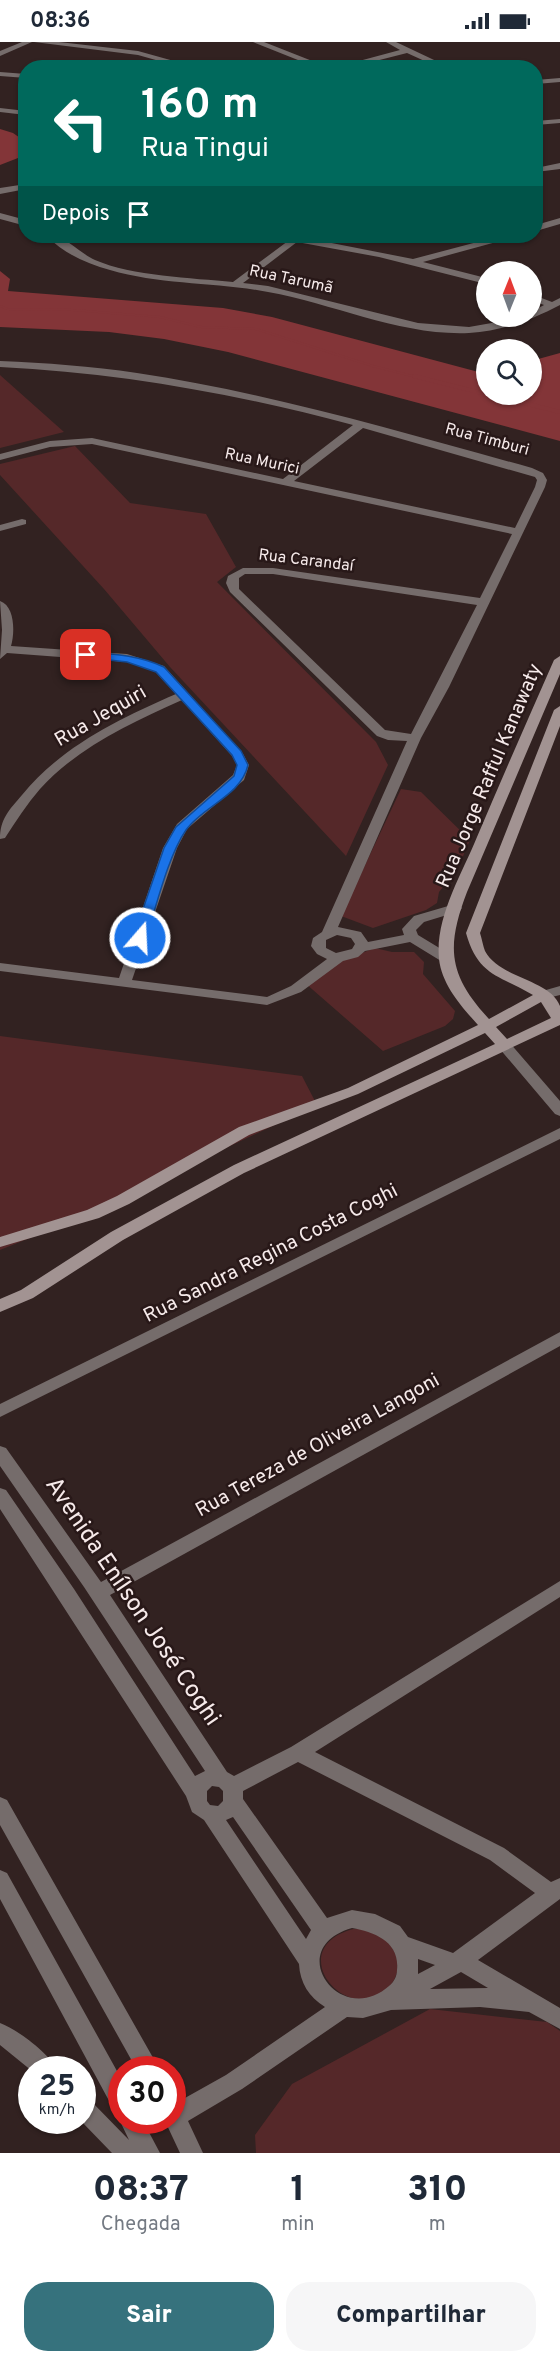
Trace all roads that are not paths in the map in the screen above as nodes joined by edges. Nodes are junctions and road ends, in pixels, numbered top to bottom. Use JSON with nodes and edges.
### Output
{"nodes":[{"id":1,"x":28,"y":42,"type":"edge"},
{"id":2,"x":38,"y":42,"type":"edge"},
{"id":3,"x":257,"y":42,"type":"edge"},
{"id":4,"x":390,"y":42,"type":"edge"},
{"id":5,"x":408,"y":50,"type":"junction"},
{"id":6,"x":0,"y":54,"type":"edge"},
{"id":7,"x":165,"y":60,"type":"edge"},
{"id":8,"x":305,"y":60,"type":"edge"},
{"id":9,"x":369,"y":60,"type":"edge"},
{"id":10,"x":430,"y":60,"type":"edge"},
{"id":11,"x":0,"y":74,"type":"edge"},
{"id":12,"x":18,"y":75,"type":"edge"},
{"id":13,"x":560,"y":80,"type":"edge"},
{"id":14,"x":543,"y":81,"type":"edge"},
{"id":15,"x":0,"y":110,"type":"edge"},
{"id":16,"x":18,"y":112,"type":"edge"},
{"id":17,"x":560,"y":121,"type":"edge"},
{"id":18,"x":543,"y":122,"type":"edge"},
{"id":19,"x":560,"y":166,"type":"edge"},
{"id":20,"x":543,"y":169,"type":"edge"},
{"id":21,"x":18,"y":188,"type":"edge"},
{"id":22,"x":0,"y":191,"type":"edge"},
{"id":23,"x":0,"y":216,"type":"edge"},
{"id":24,"x":18,"y":220,"type":"edge"},
{"id":25,"x":560,"y":221,"type":"edge"},
{"id":26,"x":543,"y":224,"type":"edge"},
{"id":27,"x":64,"y":243,"type":"edge"},
{"id":28,"x":291,"y":243,"type":"edge"},
{"id":29,"x":318,"y":243,"type":"edge"},
{"id":30,"x":482,"y":243,"type":"edge"},
{"id":31,"x":416,"y":261,"type":"junction"},
{"id":32,"x":476,"y":278,"type":"edge"},
{"id":33,"x":236,"y":284,"type":"junction"},
{"id":34,"x":556,"y":303,"type":"edge"},
{"id":35,"x":542,"y":310,"type":"edge"},
{"id":36,"x":498,"y":327,"type":"edge"},
{"id":37,"x":0,"y":364,"type":"edge"},
{"id":38,"x":360,"y":425,"type":"junction"},
{"id":39,"x":0,"y":457,"type":"edge"},
{"id":40,"x":286,"y":482,"type":"junction"},
{"id":41,"x":22,"y":522,"type":"dead end"},
{"id":42,"x":0,"y":528,"type":"edge"},
{"id":43,"x":517,"y":532,"type":"junction"},
{"id":44,"x":483,"y":602,"type":"junction"},
{"id":45,"x":0,"y":604,"type":"edge"},
{"id":46,"x":2,"y":652,"type":"edge"},
{"id":47,"x":560,"y":660,"type":"edge"},
{"id":48,"x":183,"y":695,"type":"junction"},
{"id":49,"x":560,"y":710,"type":"edge"},
{"id":50,"x":415,"y":738,"type":"junction"},
{"id":51,"x":0,"y":835,"type":"edge"},
{"id":52,"x":471,"y":870,"type":"junction"},
{"id":53,"x":495,"y":874,"type":"junction"},
{"id":54,"x":455,"y":908,"type":"junction"},
{"id":55,"x":329,"y":932,"type":"junction"},
{"id":56,"x":411,"y":933,"type":"junction"},
{"id":57,"x":361,"y":944,"type":"junction"},
{"id":58,"x":318,"y":946,"type":"junction"},
{"id":59,"x":339,"y":957,"type":"junction"},
{"id":60,"x":446,"y":958,"type":"junction"},
{"id":61,"x":0,"y":967,"type":"edge"},
{"id":62,"x":124,"y":983,"type":"junction"},
{"id":63,"x":305,"y":983,"type":"junction"},
{"id":64,"x":560,"y":990,"type":"edge"},
{"id":65,"x":544,"y":995,"type":"junction"},
{"id":66,"x":559,"y":1019,"type":"edge"},
{"id":67,"x":487,"y":1026,"type":"junction"},
{"id":68,"x":504,"y":1045,"type":"junction"},
{"id":69,"x":560,"y":1111,"type":"edge"},
{"id":70,"x":560,"y":1133,"type":"edge"},
{"id":71,"x":0,"y":1242,"type":"edge"},
{"id":72,"x":0,"y":1305,"type":"edge"},
{"id":73,"x":560,"y":1338,"type":"edge"},
{"id":74,"x":0,"y":1411,"type":"edge"},
{"id":75,"x":0,"y":1453,"type":"edge"},
{"id":76,"x":0,"y":1496,"type":"edge"},
{"id":77,"x":560,"y":1588,"type":"edge"},
{"id":78,"x":98,"y":1593,"type":"junction"},
{"id":79,"x":67,"y":1594,"type":"junction"},
{"id":80,"x":79,"y":1613,"type":"junction"},
{"id":81,"x":294,"y":1755,"type":"junction"},
{"id":82,"x":231,"y":1792,"type":"junction"},
{"id":83,"x":195,"y":1793,"type":"junction"},
{"id":84,"x":0,"y":1806,"type":"edge"},
{"id":85,"x":210,"y":1813,"type":"junction"},
{"id":86,"x":0,"y":1879,"type":"edge"},
{"id":87,"x":556,"y":1890,"type":"edge"},
{"id":88,"x":324,"y":1931,"type":"junction"},
{"id":89,"x":404,"y":1944,"type":"junction"},
{"id":90,"x":309,"y":1962,"type":"junction"},
{"id":91,"x":457,"y":1962,"type":"junction"},
{"id":92,"x":396,"y":1995,"type":"junction"},
{"id":93,"x":534,"y":2002,"type":"junction"},
{"id":94,"x":343,"y":2007,"type":"junction"},
{"id":95,"x":560,"y":2019,"type":"edge"},
{"id":96,"x":0,"y":2033,"type":"edge"},
{"id":97,"x":30,"y":2056,"type":"edge"},
{"id":98,"x":141,"y":2056,"type":"edge"},
{"id":99,"x":108,"y":2077,"type":"edge"},
{"id":100,"x":186,"y":2108,"type":"edge"},
{"id":101,"x":96,"y":2121,"type":"edge"},
{"id":102,"x":139,"y":2134,"type":"edge"},
{"id":103,"x":183,"y":2134,"type":"edge"},
{"id":104,"x":127,"y":2153,"type":"edge"},
{"id":105,"x":149,"y":2153,"type":"edge"},
{"id":106,"x":192,"y":2153,"type":"edge"}],
"edges":[{"from":1,"to":6,"type":"street"},
{"from":2,"to":7,"type":"street"},
{"from":3,"to":8,"type":"street"},
{"from":4,"to":5,"type":"street"},
{"from":5,"to":9,"type":"street"},
{"from":5,"to":10,"type":"street"},
{"from":11,"to":12,"type":"street"},
{"from":13,"to":14,"type":"street"},
{"from":15,"to":16,"type":"street"},
{"from":17,"to":18,"type":"street"},
{"from":19,"to":20,"type":"street"},
{"from":21,"to":22,"type":"street"},
{"from":23,"to":24,"type":"street"},
{"from":25,"to":26,"type":"street"},
{"from":27,"to":33,"type":"street","name":"Rua Tarumã"},
{"from":28,"to":33,"type":"street"},
{"from":29,"to":31,"type":"street"},
{"from":30,"to":31,"type":"street"},
{"from":31,"to":32,"type":"street"},
{"from":33,"to":36,"type":"street","name":"Rua Tarumã"},
{"from":34,"to":35,"type":"street","name":"Rua Tarumã"},
{"from":37,"to":38,"type":"street","name":"Rua Timburi"},
{"from":38,"to":40,"type":"street"},
{"from":38,"to":43,"type":"street","name":"Rua Timburi"},
{"from":39,"to":40,"type":"street","name":"Rua Murici"},
{"from":40,"to":43,"type":"street","name":"Rua Murici"},
{"from":41,"to":42,"type":"street"},
{"from":43,"to":44,"type":"street","name":"Rua Timburi"},
{"from":44,"to":50,"type":"street","name":"Rua Timburi"},
{"from":44,"to":50,"type":"street","name":"Rua Carandaí"},
{"from":45,"to":46,"type":"street"},
{"from":46,"to":48,"type":"street"},
{"from":47,"to":52,"type":"main road","name":"Rua Jorge Rafful Kanawaty"},
{"from":48,"to":51,"type":"street","name":"Rua Jequiri"},
{"from":48,"to":62,"type":"street"},
{"from":49,"to":53,"type":"main road","name":"Rua Jorge Rafful Kanawaty"},
{"from":50,"to":55,"type":"street","name":"Rua Timburi"},
{"from":52,"to":53,"type":"main road"},
{"from":52,"to":54,"type":"main road","name":"Rua Jorge Rafful Kanawaty"},
{"from":53,"to":65,"type":"main road","name":"Rua Jorge Rafful Kanawaty"},
{"from":54,"to":56,"type":"street","name":"Rua Jorge Rafful Kanawaty"},
{"from":54,"to":60,"type":"main road","name":"Rua Jorge Rafful Kanawaty"},
{"from":55,"to":57,"type":"street"},
{"from":55,"to":58,"type":"street"},
{"from":56,"to":57,"type":"street","name":"Rua Jorge Rafful Kanawaty"},
{"from":56,"to":60,"type":"street"},
{"from":57,"to":59,"type":"street"},
{"from":58,"to":59,"type":"street"},
{"from":58,"to":63,"type":"street"},
{"from":59,"to":63,"type":"street"},
{"from":60,"to":67,"type":"main road","name":"Rua Jorge Rafful Kanawaty"},
{"from":61,"to":62,"type":"street"},
{"from":62,"to":63,"type":"street"},
{"from":64,"to":65,"type":"street"},
{"from":65,"to":66,"type":"main road"},
{"from":65,"to":67,"type":"main road"},
{"from":66,"to":68,"type":"main road"},
{"from":67,"to":68,"type":"main road","name":"Rua Jorge Rafful Kanawaty"},
{"from":67,"to":71,"type":"main road"},
{"from":68,"to":69,"type":"street"},
{"from":68,"to":72,"type":"main road"},
{"from":70,"to":74,"type":"street","name":"Rua Sandra Regina Costa Coghi"},
{"from":73,"to":78,"type":"street","name":"Rua Tereza de Oliveira Langoni"},
{"from":75,"to":78,"type":"street","name":"Avenida Enílson José Coghi"},
{"from":76,"to":79,"type":"street"},
{"from":77,"to":81,"type":"street"},
{"from":78,"to":79,"type":"street","name":"Rua Tereza de Oliveira Langoni"},
{"from":78,"to":80,"type":"street","name":"Rua Tereza de Oliveira Langoni"},
{"from":78,"to":82,"type":"street","name":"Avenida Enílson José Coghi"},
{"from":79,"to":80,"type":"street"},
{"from":80,"to":83,"type":"street"},
{"from":81,"to":82,"type":"street"},
{"from":81,"to":87,"type":"street"},
{"from":82,"to":83,"type":"street"},
{"from":82,"to":85,"type":"street"},
{"from":82,"to":88,"type":"street","name":"Avenida Enílson José Coghi"},
{"from":83,"to":85,"type":"street"},
{"from":84,"to":98,"type":"street"},
{"from":85,"to":90,"type":"street"},
{"from":86,"to":99,"type":"street"},
{"from":87,"to":91,"type":"street"},
{"from":88,"to":89,"type":"street"},
{"from":88,"to":90,"type":"street"},
{"from":89,"to":91,"type":"street"},
{"from":89,"to":92,"type":"street"},
{"from":90,"to":94,"type":"street"},
{"from":91,"to":92,"type":"street"},
{"from":91,"to":93,"type":"street"},
{"from":92,"to":93,"type":"street"},
{"from":92,"to":94,"type":"street"},
{"from":93,"to":95,"type":"street"},
{"from":94,"to":100,"type":"street"},
{"from":96,"to":97,"type":"street"},
{"from":101,"to":104,"type":"street"},
{"from":102,"to":105,"type":"street"},
{"from":103,"to":106,"type":"street"}]}
